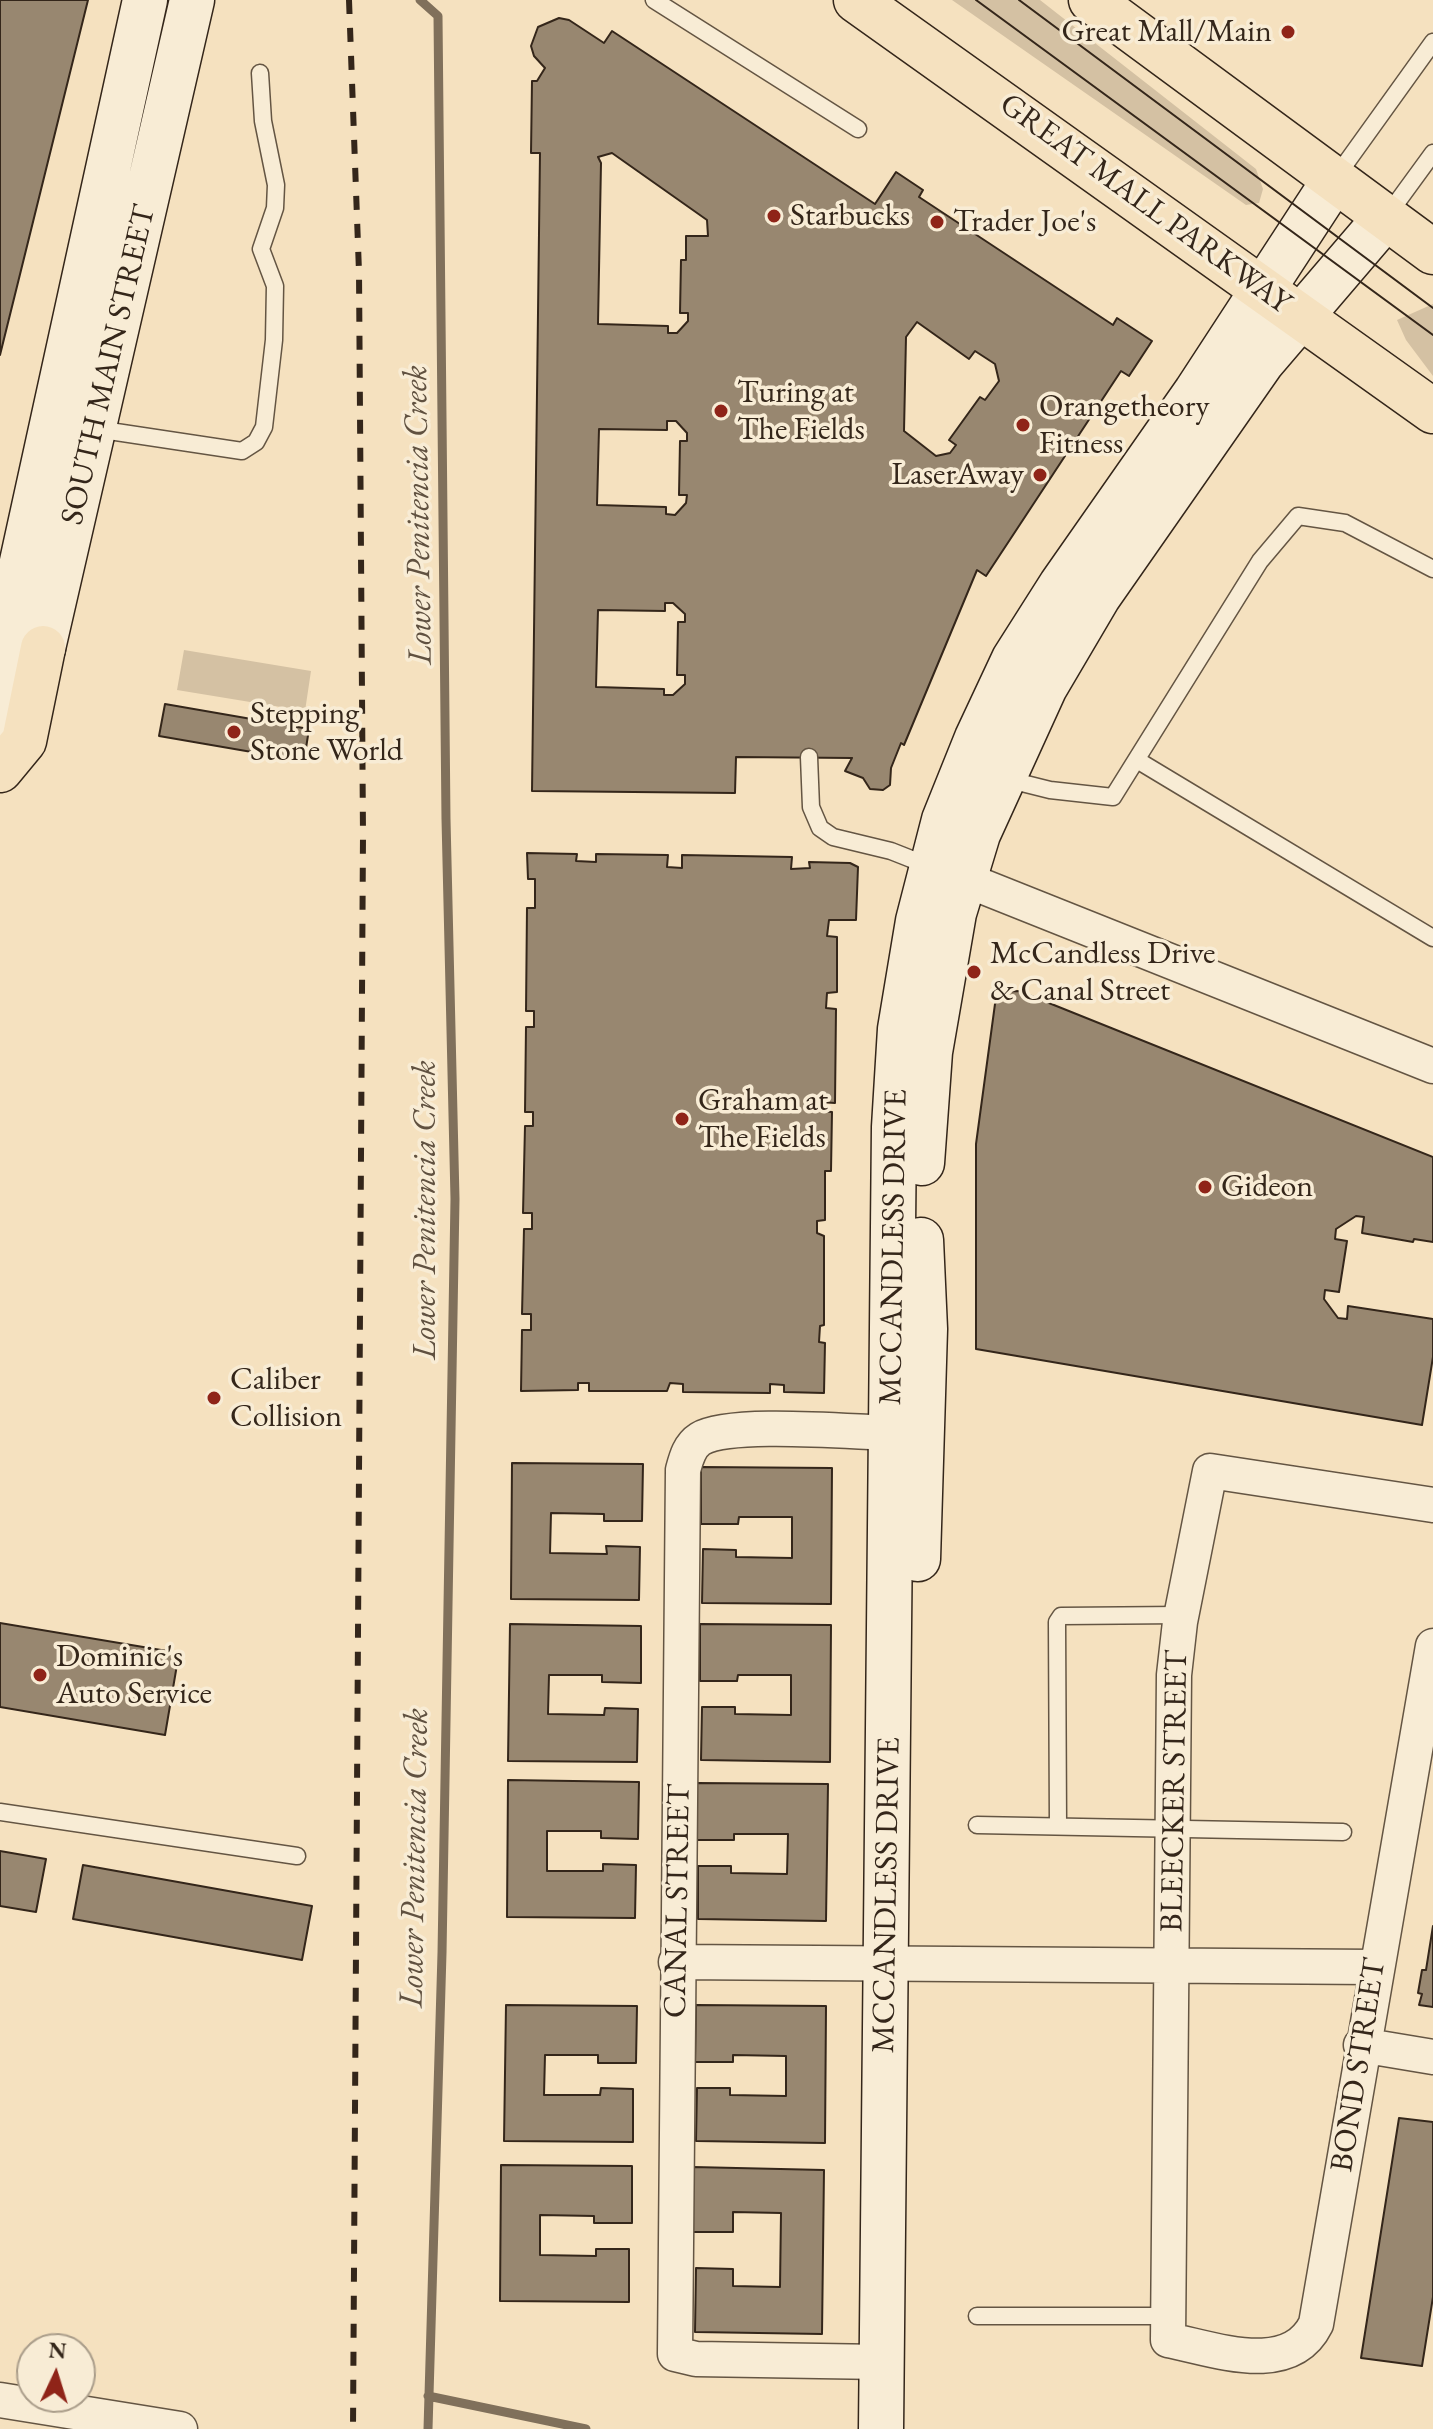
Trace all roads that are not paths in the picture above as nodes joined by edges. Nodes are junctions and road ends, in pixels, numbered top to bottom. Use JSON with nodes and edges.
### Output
{"nodes":[{"id":1,"x":145,"y":0,"type":"edge"},
{"id":2,"x":192,"y":0,"type":"edge"},
{"id":3,"x":654,"y":0,"type":"edge"},
{"id":4,"x":856,"y":0,"type":"edge"},
{"id":5,"x":1091,"y":0,"type":"edge"},
{"id":6,"x":1127,"y":15,"type":"edge"},
{"id":7,"x":1433,"y":42,"type":"edge"},
{"id":8,"x":260,"y":73,"type":"dead end"},
{"id":9,"x":858,"y":129,"type":"dead end"},
{"id":10,"x":1433,"y":153,"type":"edge"},
{"id":11,"x":1333,"y":182,"type":"junction"},
{"id":12,"x":102,"y":199,"type":"junction"},
{"id":13,"x":146,"y":208,"type":"junction"},
{"id":14,"x":1386,"y":217,"type":"junction"},
{"id":15,"x":1433,"y":252,"type":"edge"},
{"id":16,"x":1263,"y":288,"type":"junction"},
{"id":17,"x":1302,"y":317,"type":"junction"},
{"id":18,"x":1433,"y":411,"type":"edge"},
{"id":19,"x":94,"y":429,"type":"junction"},
{"id":20,"x":1433,"y":569,"type":"edge"},
{"id":21,"x":43,"y":648,"type":"junction"},
{"id":22,"x":0,"y":662,"type":"edge"},
{"id":23,"x":0,"y":720,"type":"edge"},
{"id":24,"x":809,"y":757,"type":"dead end"},
{"id":25,"x":1137,"y":760,"type":"junction"},
{"id":26,"x":0,"y":770,"type":"edge"},
{"id":27,"x":1001,"y":777,"type":"junction"},
{"id":28,"x":948,"y":873,"type":"junction"},
{"id":29,"x":1433,"y":938,"type":"edge"},
{"id":30,"x":1433,"y":1066,"type":"edge"},
{"id":31,"x":891,"y":1433,"type":"junction"},
{"id":32,"x":1433,"y":1505,"type":"edge"},
{"id":33,"x":1182,"y":1615,"type":"junction"},
{"id":34,"x":1433,"y":1646,"type":"edge"},
{"id":35,"x":0,"y":1812,"type":"edge"},
{"id":36,"x":977,"y":1825,"type":"dead end"},
{"id":37,"x":1058,"y":1825,"type":"junction"},
{"id":38,"x":1172,"y":1827,"type":"junction"},
{"id":39,"x":1343,"y":1832,"type":"dead end"},
{"id":40,"x":297,"y":1856,"type":"dead end"},
{"id":41,"x":676,"y":1962,"type":"junction"},
{"id":42,"x":900,"y":1964,"type":"junction"},
{"id":43,"x":1171,"y":1967,"type":"junction"},
{"id":44,"x":1375,"y":1967,"type":"junction"},
{"id":45,"x":1361,"y":2045,"type":"junction"},
{"id":46,"x":1433,"y":2057,"type":"edge"},
{"id":47,"x":977,"y":2316,"type":"dead end"},
{"id":48,"x":1168,"y":2328,"type":"junction"},
{"id":49,"x":882,"y":2362,"type":"junction"},
{"id":50,"x":0,"y":2400,"type":"edge"},
{"id":51,"x":89,"y":2423,"type":"edge"},
{"id":52,"x":180,"y":2429,"type":"edge"},
{"id":53,"x":881,"y":2429,"type":"edge"},
{"id":54,"x":909,"y":2429,"type":"edge"}],
"edges":[{"from":1,"to":12,"type":"main road","name":"SOUTH MAIN STREET"},
{"from":2,"to":13,"type":"main road","name":"SOUTH MAIN STREET"},
{"from":3,"to":9,"type":"lane"},
{"from":4,"to":16,"type":"main road","name":"GREAT MALL PARKWAY"},
{"from":5,"to":6,"type":"main road"},
{"from":6,"to":11,"type":"main road"},
{"from":7,"to":11,"type":"lane"},
{"from":8,"to":19,"type":"lane"},
{"from":10,"to":14,"type":"lane"},
{"from":11,"to":14,"type":"main road"},
{"from":11,"to":16,"type":"main road","name":"MCCANDLESS DRIVE"},
{"from":12,"to":13,"type":"main road"},
{"from":12,"to":22,"type":"main road","name":"SOUTH MAIN STREET"},
{"from":13,"to":19,"type":"main road","name":"SOUTH MAIN STREET"},
{"from":14,"to":15,"type":"main road"},
{"from":14,"to":17,"type":"main road","name":"MCCANDLESS DRIVE"},
{"from":16,"to":17,"type":"main road","name":"GREAT MALL PARKWAY"},
{"from":16,"to":28,"type":"main road","name":"MCCANDLESS DRIVE"},
{"from":17,"to":18,"type":"main road","name":"GREAT MALL PARKWAY"},
{"from":17,"to":27,"type":"main road","name":"MCCANDLESS DRIVE"},
{"from":19,"to":21,"type":"main road","name":"SOUTH MAIN STREET"},
{"from":20,"to":25,"type":"lane"},
{"from":21,"to":23,"type":"main road","name":"SOUTH MAIN STREET"},
{"from":21,"to":26,"type":"main road"},
{"from":24,"to":28,"type":"lane"},
{"from":25,"to":27,"type":"lane"},
{"from":25,"to":29,"type":"lane"},
{"from":27,"to":28,"type":"main road","name":"MCCANDLESS DRIVE"},
{"from":28,"to":30,"type":"street"},
{"from":28,"to":31,"type":"main road","name":"MCCANDLESS DRIVE"},
{"from":28,"to":42,"type":"main road","name":"MCCANDLESS DRIVE"},
{"from":31,"to":41,"type":"street","name":"CANAL STREET"},
{"from":31,"to":42,"type":"main road","name":"MCCANDLESS DRIVE"},
{"from":32,"to":33,"type":"street","name":"BLEECKER STREET"},
{"from":33,"to":37,"type":"lane"},
{"from":33,"to":38,"type":"street","name":"BLEECKER STREET"},
{"from":34,"to":44,"type":"street","name":"BOND STREET"},
{"from":35,"to":40,"type":"lane"},
{"from":36,"to":37,"type":"lane"},
{"from":37,"to":38,"type":"lane"},
{"from":38,"to":39,"type":"lane"},
{"from":38,"to":43,"type":"street","name":"BLEECKER STREET"},
{"from":41,"to":42,"type":"street"},
{"from":41,"to":49,"type":"street","name":"CANAL STREET"},
{"from":42,"to":43,"type":"street"},
{"from":42,"to":49,"type":"main road","name":"MCCANDLESS DRIVE"},
{"from":42,"to":54,"type":"main road","name":"MCCANDLESS DRIVE"},
{"from":43,"to":44,"type":"street"},
{"from":43,"to":48,"type":"street","name":"BLEECKER STREET"},
{"from":44,"to":45,"type":"street","name":"BOND STREET"},
{"from":45,"to":46,"type":"street"},
{"from":45,"to":48,"type":"street","name":"BOND STREET"},
{"from":47,"to":48,"type":"lane"},
{"from":49,"to":53,"type":"main road","name":"MCCANDLESS DRIVE"},
{"from":50,"to":51,"type":"street"},
{"from":51,"to":52,"type":"street"}]}
